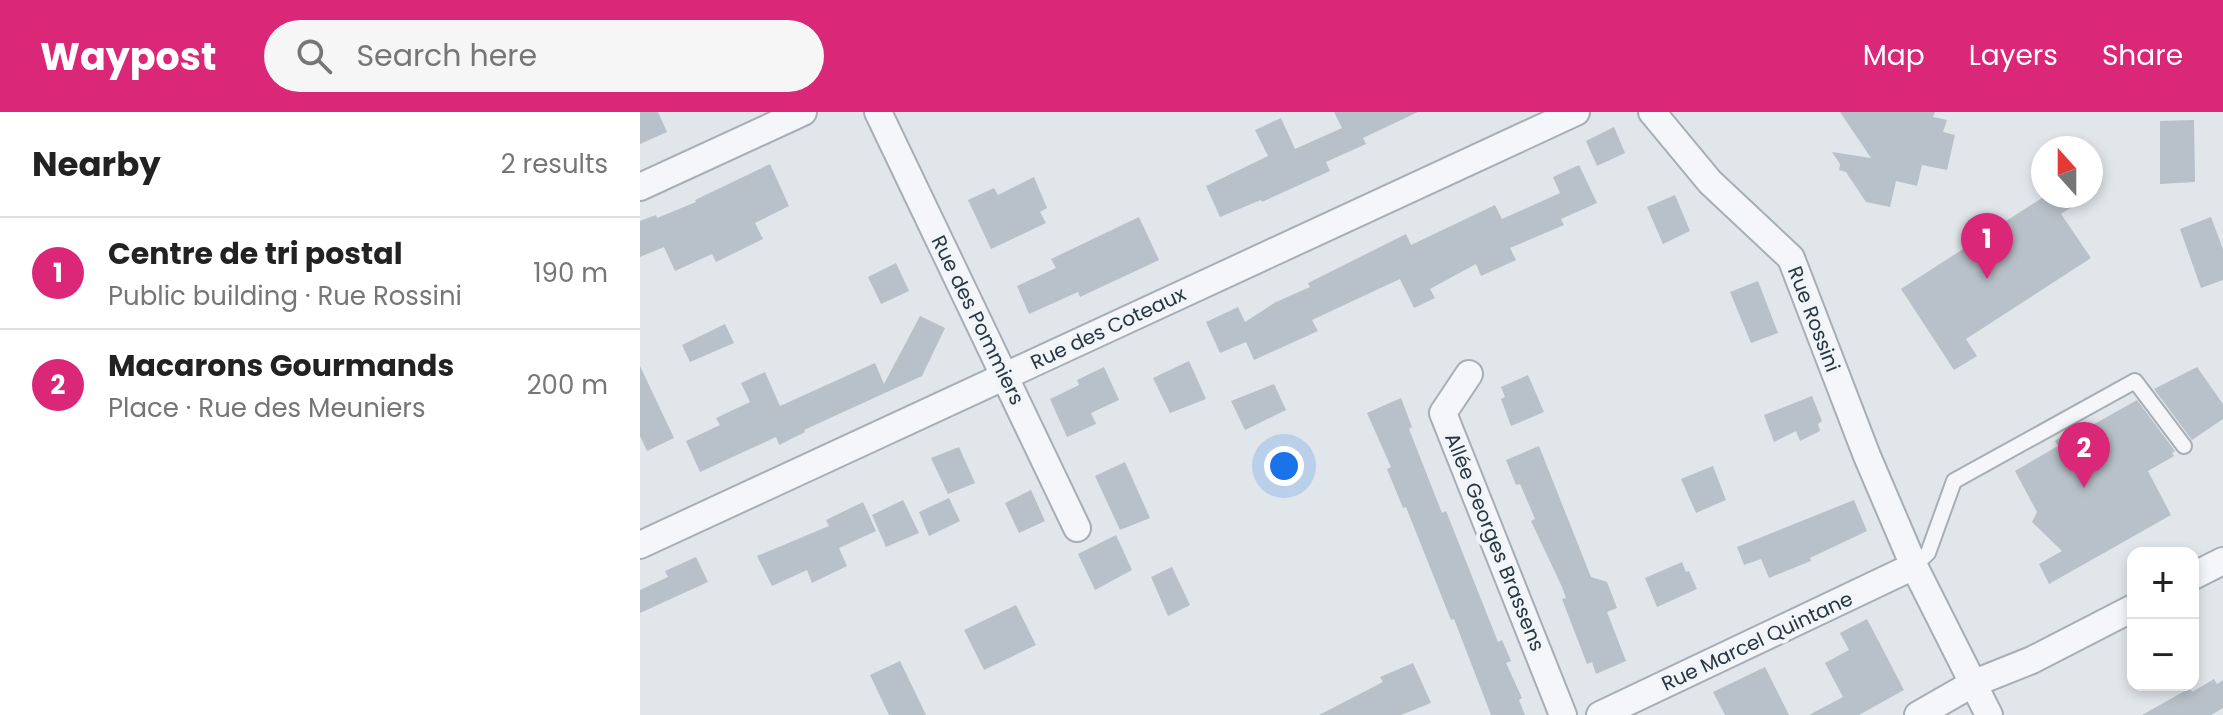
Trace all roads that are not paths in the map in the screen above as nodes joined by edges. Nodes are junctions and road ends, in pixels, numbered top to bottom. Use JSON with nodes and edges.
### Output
{"nodes":[{"id":1,"x":803,"y":112,"type":"edge"},
{"id":2,"x":878,"y":112,"type":"edge"},
{"id":3,"x":1576,"y":112,"type":"edge"},
{"id":4,"x":1652,"y":112,"type":"edge"},
{"id":5,"x":640,"y":187,"type":"edge"},
{"id":6,"x":1469,"y":374,"type":"dead end"},
{"id":7,"x":1005,"y":375,"type":"junction"},
{"id":8,"x":2184,"y":446,"type":"dead end"},
{"id":9,"x":1077,"y":528,"type":"dead end"},
{"id":10,"x":640,"y":545,"type":"edge"},
{"id":11,"x":2223,"y":561,"type":"edge"},
{"id":12,"x":1914,"y":566,"type":"junction"},
{"id":13,"x":2199,"y":573,"type":"edge"},
{"id":14,"x":2127,"y":611,"type":"edge"},
{"id":15,"x":1972,"y":684,"type":"junction"},
{"id":16,"x":1563,"y":715,"type":"edge"},
{"id":17,"x":1600,"y":715,"type":"edge"},
{"id":18,"x":1918,"y":715,"type":"edge"},
{"id":19,"x":1989,"y":715,"type":"edge"}],
"edges":[{"from":1,"to":5,"type":"street"},
{"from":2,"to":7,"type":"street","name":"Rue des Pommiers"},
{"from":3,"to":7,"type":"street","name":"Rue des Coteaux"},
{"from":4,"to":12,"type":"street","name":"Rue Rossini"},
{"from":6,"to":16,"type":"street","name":"Allée Georges Brassens"},
{"from":7,"to":9,"type":"street","name":"Rue des Pommiers"},
{"from":7,"to":10,"type":"street","name":"Rue des Coteaux"},
{"from":8,"to":12,"type":"lane"},
{"from":11,"to":13,"type":"street"},
{"from":12,"to":15,"type":"street","name":"Rue Rossini"},
{"from":12,"to":17,"type":"street","name":"Rue Marcel Quintane"},
{"from":14,"to":15,"type":"street"},
{"from":15,"to":18,"type":"street"},
{"from":15,"to":19,"type":"street","name":"Rue Rossini"}]}
